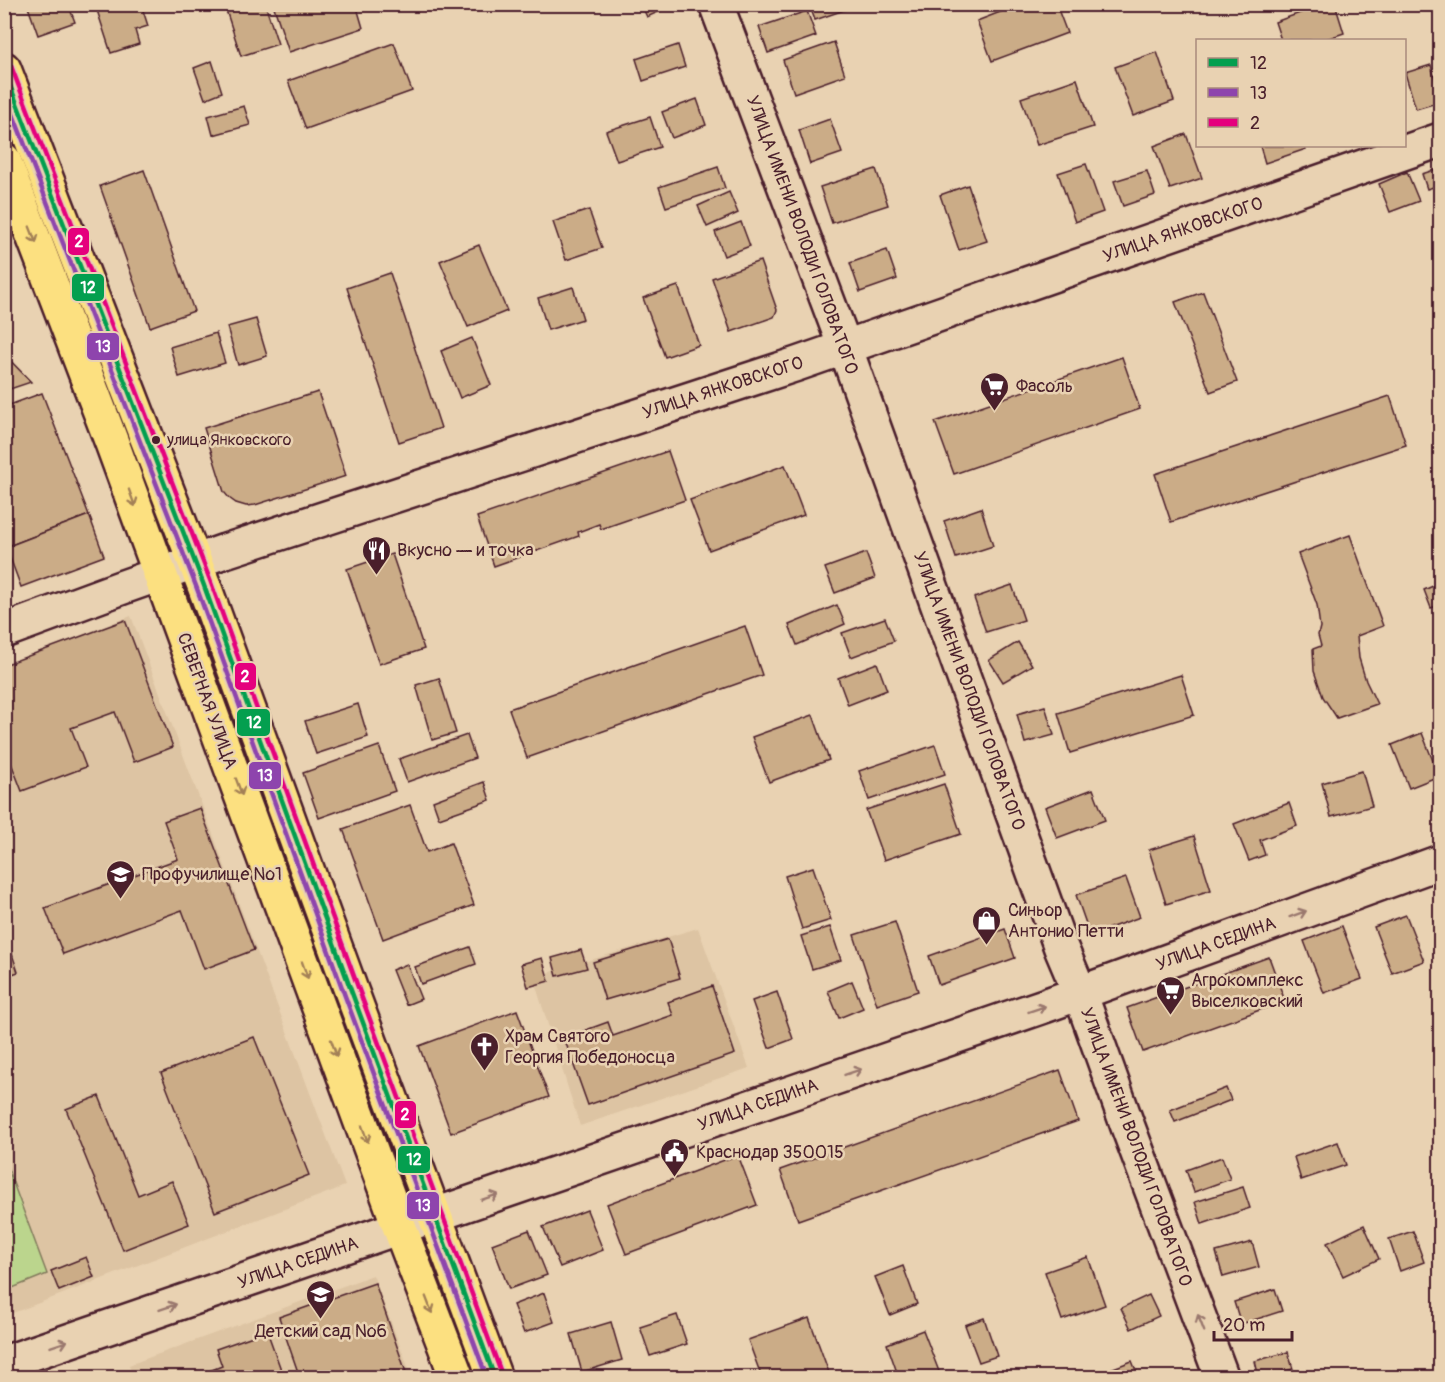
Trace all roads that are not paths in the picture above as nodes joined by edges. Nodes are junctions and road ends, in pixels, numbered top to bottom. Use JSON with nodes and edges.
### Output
{"nodes":[{"id":1,"x":716,"y":4,"type":"edge"},
{"id":2,"x":4,"y":69,"type":"edge"},
{"id":3,"x":1440,"y":140,"type":"edge"},
{"id":4,"x":4,"y":160,"type":"edge"},
{"id":5,"x":845,"y":347,"type":"junction"},
{"id":6,"x":195,"y":562,"type":"junction"},
{"id":7,"x":160,"y":574,"type":"junction"},
{"id":8,"x":4,"y":631,"type":"edge"},
{"id":9,"x":1440,"y":862,"type":"edge"},
{"id":10,"x":1093,"y":989,"type":"junction"},
{"id":11,"x":432,"y":1211,"type":"junction"},
{"id":12,"x":398,"y":1223,"type":"junction"},
{"id":13,"x":4,"y":1363,"type":"edge"},
{"id":14,"x":457,"y":1377,"type":"edge"},
{"id":15,"x":495,"y":1377,"type":"edge"},
{"id":16,"x":1222,"y":1377,"type":"edge"}],
"edges":[{"from":1,"to":5,"type":"street","name":"УЛИЦА ИМЕНИ ВОЛОДИ ГОЛОВАТОГО"},
{"from":2,"to":6,"type":"main road","name":"СЕВЕРНАЯ УЛИЦА"},
{"from":3,"to":5,"type":"street","name":"УЛИЦА ЯНКОВСКОГО"},
{"from":4,"to":7,"type":"main road","name":"СЕВЕРНАЯ УЛИЦА","one_way":true},
{"from":5,"to":6,"type":"street","name":"УЛИЦА ЯНКОВСКОГО"},
{"from":5,"to":10,"type":"street","name":"УЛИЦА ИМЕНИ ВОЛОДИ ГОЛОВАТОГО"},
{"from":6,"to":7,"type":"street","name":"УЛИЦА ЯНКОВСКОГО"},
{"from":6,"to":11,"type":"main road","name":"СЕВЕРНАЯ УЛИЦА"},
{"from":7,"to":8,"type":"street","name":"УЛИЦА ЯНКОВСКОГО"},
{"from":7,"to":12,"type":"main road","name":"СЕВЕРНАЯ УЛИЦА","one_way":true},
{"from":10,"to":9,"type":"street","name":"УЛИЦА СЕДИНА","one_way":true},
{"from":11,"to":10,"type":"street","name":"УЛИЦА СЕДИНА","one_way":true},
{"from":16,"to":10,"type":"street","name":"УЛИЦА ИМЕНИ ВОЛОДИ ГОЛОВАТОГО","one_way":true},
{"from":11,"to":12,"type":"street","name":"УЛИЦА СЕДИНА"},
{"from":11,"to":15,"type":"main road","name":"СЕВЕРНАЯ УЛИЦА"},
{"from":13,"to":12,"type":"street","name":"УЛИЦА СЕДИНА","one_way":true},
{"from":12,"to":14,"type":"main road","name":"СЕВЕРНАЯ УЛИЦА","one_way":true}]}
